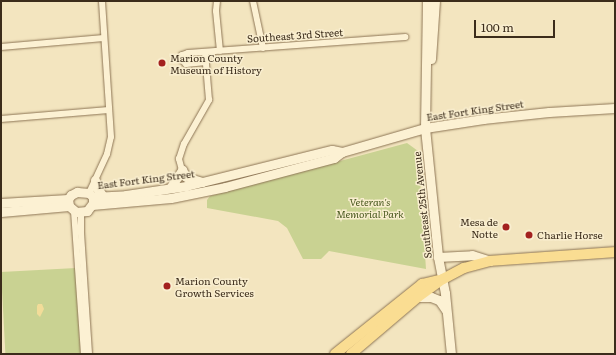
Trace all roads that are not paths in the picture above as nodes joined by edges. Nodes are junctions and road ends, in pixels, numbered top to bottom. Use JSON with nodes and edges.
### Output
{"nodes":[{"id":1,"x":102,"y":1,"type":"edge"},
{"id":2,"x":218,"y":1,"type":"edge"},
{"id":3,"x":253,"y":1,"type":"edge"},
{"id":4,"x":427,"y":1,"type":"edge"},
{"id":5,"x":435,"y":1,"type":"edge"},
{"id":6,"x":404,"y":37,"type":"dead end"},
{"id":7,"x":104,"y":38,"type":"junction"},
{"id":8,"x":1,"y":47,"type":"edge"},
{"id":9,"x":263,"y":48,"type":"junction"},
{"id":10,"x":220,"y":51,"type":"junction"},
{"id":11,"x":205,"y":52,"type":"junction"},
{"id":12,"x":206,"y":62,"type":"junction"},
{"id":13,"x":615,"y":108,"type":"edge"},
{"id":14,"x":110,"y":110,"type":"junction"},
{"id":15,"x":1,"y":119,"type":"edge"},
{"id":16,"x":425,"y":128,"type":"junction"},
{"id":17,"x":342,"y":152,"type":"junction"},
{"id":18,"x":182,"y":170,"type":"junction"},
{"id":19,"x":95,"y":180,"type":"junction"},
{"id":20,"x":204,"y":182,"type":"junction"},
{"id":21,"x":170,"y":188,"type":"junction"},
{"id":22,"x":187,"y":190,"type":"junction"},
{"id":23,"x":103,"y":196,"type":"junction"},
{"id":24,"x":91,"y":198,"type":"junction"},
{"id":25,"x":1,"y":204,"type":"edge"},
{"id":26,"x":73,"y":207,"type":"junction"},
{"id":27,"x":1,"y":212,"type":"edge"},
{"id":28,"x":615,"y":252,"type":"edge"},
{"id":29,"x":438,"y":257,"type":"junction"},
{"id":30,"x":490,"y":261,"type":"junction"},
{"id":31,"x":443,"y":279,"type":"junction"},
{"id":32,"x":418,"y":297,"type":"junction"},
{"id":33,"x":447,"y":312,"type":"junction"},
{"id":34,"x":84,"y":354,"type":"edge"},
{"id":35,"x":89,"y":354,"type":"edge"},
{"id":36,"x":335,"y":354,"type":"edge"},
{"id":37,"x":351,"y":354,"type":"edge"},
{"id":38,"x":451,"y":354,"type":"edge"}],
"edges":[{"from":1,"to":7,"type":"street"},
{"from":2,"to":10,"type":"street"},
{"from":3,"to":9,"type":"street"},
{"from":4,"to":16,"type":"street","name":"Southeast 25th Avenue"},
{"from":5,"to":16,"type":"street","name":"Southeast 25th Avenue"},
{"from":6,"to":9,"type":"street","name":"Southeast 3rd Street"},
{"from":7,"to":8,"type":"street"},
{"from":7,"to":14,"type":"street"},
{"from":9,"to":10,"type":"street","name":"Southeast 3rd Street"},
{"from":10,"to":11,"type":"street","name":"Southeast 3rd Street"},
{"from":11,"to":12,"type":"street"},
{"from":11,"to":12,"type":"street","name":"Southeast 3rd Street"},
{"from":12,"to":18,"type":"street"},
{"from":13,"to":16,"type":"street","name":"East Fort King Street"},
{"from":14,"to":15,"type":"street"},
{"from":14,"to":19,"type":"street"},
{"from":16,"to":17,"type":"street","name":"East Fort King Street"},
{"from":16,"to":29,"type":"street","name":"Southeast 25th Avenue"},
{"from":17,"to":20,"type":"street","name":"East Fort King Street"},
{"from":17,"to":22,"type":"street","name":"East Fort King Street"},
{"from":18,"to":20,"type":"street"},
{"from":18,"to":21,"type":"street"},
{"from":18,"to":22,"type":"street"},
{"from":19,"to":23,"type":"street"},
{"from":19,"to":24,"type":"street"},
{"from":20,"to":22,"type":"street","name":"East Fort King Street"},
{"from":21,"to":22,"type":"street","name":"East Fort King Street"},
{"from":21,"to":23,"type":"street","name":"East Fort King Street"},
{"from":22,"to":24,"type":"street","name":"East Fort King Street"},
{"from":23,"to":24,"type":"street","name":"East Fort King Street"},
{"from":24,"to":26,"type":"street"},
{"from":24,"to":26,"type":"street"},
{"from":25,"to":26,"type":"street"},
{"from":26,"to":27,"type":"street"},
{"from":26,"to":34,"type":"street"},
{"from":26,"to":35,"type":"street"},
{"from":28,"to":30,"type":"main road"},
{"from":29,"to":30,"type":"street"},
{"from":29,"to":31,"type":"street","name":"Southeast 25th Avenue"},
{"from":30,"to":31,"type":"main road"},
{"from":31,"to":32,"type":"main road"},
{"from":31,"to":33,"type":"street","name":"Southeast 25th Avenue"},
{"from":31,"to":36,"type":"main road"},
{"from":32,"to":33,"type":"street"},
{"from":32,"to":37,"type":"main road"},
{"from":33,"to":38,"type":"street","name":"Southeast 25th Avenue"}]}
